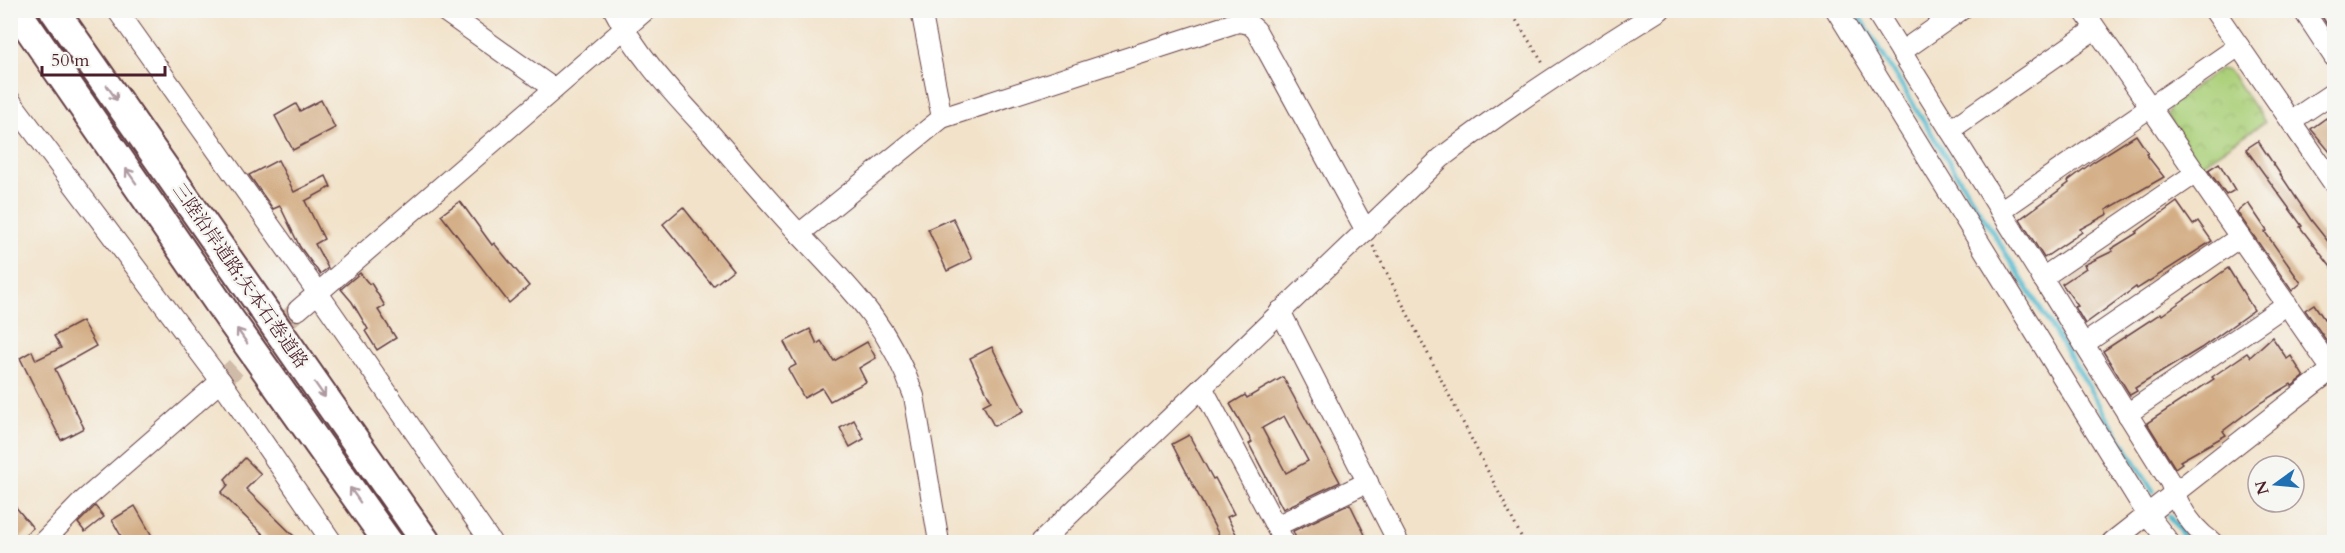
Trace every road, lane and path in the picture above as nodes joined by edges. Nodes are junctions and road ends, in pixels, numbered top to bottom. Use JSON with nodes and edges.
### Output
{"nodes":[{"id":1,"x":16,"y":10,"type":"edge"},
{"id":2,"x":54,"y":10,"type":"edge"},
{"id":3,"x":117,"y":10,"type":"edge"},
{"id":4,"x":443,"y":10,"type":"edge"},
{"id":5,"x":614,"y":10,"type":"edge"},
{"id":6,"x":646,"y":10,"type":"edge"},
{"id":7,"x":921,"y":10,"type":"edge"},
{"id":8,"x":1510,"y":10,"type":"edge"},
{"id":9,"x":1660,"y":10,"type":"edge"},
{"id":10,"x":1836,"y":10,"type":"edge"},
{"id":11,"x":1875,"y":10,"type":"edge"},
{"id":12,"x":1961,"y":10,"type":"edge"},
{"id":13,"x":2083,"y":10,"type":"edge"},
{"id":14,"x":2214,"y":10,"type":"edge"},
{"id":15,"x":2303,"y":10,"type":"edge"},
{"id":16,"x":2096,"y":29,"type":"junction"},
{"id":17,"x":624,"y":30,"type":"junction"},
{"id":18,"x":2239,"y":46,"type":"junction"},
{"id":19,"x":1901,"y":52,"type":"junction"},
{"id":20,"x":2334,"y":57,"type":"edge"},
{"id":21,"x":1551,"y":78,"type":"junction"},
{"id":22,"x":554,"y":89,"type":"junction"},
{"id":23,"x":2334,"y":92,"type":"edge"},
{"id":24,"x":10,"y":100,"type":"edge"},
{"id":25,"x":2150,"y":108,"type":"junction"},
{"id":26,"x":942,"y":118,"type":"junction"},
{"id":27,"x":2291,"y":121,"type":"junction"},
{"id":28,"x":1950,"y":130,"type":"junction"},
{"id":29,"x":2196,"y":173,"type":"junction"},
{"id":30,"x":2334,"y":184,"type":"edge"},
{"id":31,"x":2000,"y":211,"type":"junction"},
{"id":32,"x":1366,"y":231,"type":"junction"},
{"id":33,"x":799,"y":234,"type":"junction"},
{"id":34,"x":2240,"y":237,"type":"junction"},
{"id":35,"x":2042,"y":278,"type":"junction"},
{"id":36,"x":318,"y":293,"type":"junction"},
{"id":37,"x":2287,"y":304,"type":"junction"},
{"id":38,"x":298,"y":310,"type":"tunnel mouth"},
{"id":39,"x":1280,"y":312,"type":"junction"},
{"id":40,"x":2084,"y":344,"type":"junction"},
{"id":41,"x":2333,"y":369,"type":"edge"},
{"id":42,"x":221,"y":381,"type":"junction"},
{"id":43,"x":1202,"y":387,"type":"junction"},
{"id":44,"x":2127,"y":414,"type":"junction"},
{"id":45,"x":1368,"y":482,"type":"junction"},
{"id":46,"x":2174,"y":494,"type":"junction"},
{"id":47,"x":2147,"y":514,"type":"junction"},
{"id":48,"x":1280,"y":534,"type":"edge"},
{"id":49,"x":43,"y":543,"type":"edge"},
{"id":50,"x":332,"y":543,"type":"edge"},
{"id":51,"x":388,"y":543,"type":"edge"},
{"id":52,"x":426,"y":543,"type":"edge"},
{"id":53,"x":491,"y":543,"type":"edge"},
{"id":54,"x":939,"y":543,"type":"edge"},
{"id":55,"x":1041,"y":543,"type":"edge"},
{"id":56,"x":1398,"y":543,"type":"edge"},
{"id":57,"x":1524,"y":543,"type":"edge"},
{"id":58,"x":2112,"y":543,"type":"edge"},
{"id":59,"x":2169,"y":543,"type":"edge"},
{"id":60,"x":2212,"y":543,"type":"edge"}],
"edges":[{"from":51,"to":1,"type":"highway","name":"三陸沿岸道路;矢本石巻道路","one_way":true},
{"from":2,"to":52,"type":"highway","name":"三陸沿岸道路;矢本石巻道路","one_way":true},
{"from":3,"to":36,"type":"street"},
{"from":4,"to":22,"type":"street"},
{"from":5,"to":17,"type":"street"},
{"from":6,"to":17,"type":"street"},
{"from":7,"to":26,"type":"street"},
{"from":8,"to":21,"type":"path"},
{"from":9,"to":21,"type":"street"},
{"from":10,"to":47,"type":"street"},
{"from":11,"to":19,"type":"street"},
{"from":12,"to":19,"type":"street"},
{"from":13,"to":16,"type":"street"},
{"from":14,"to":18,"type":"street"},
{"from":15,"to":20,"type":"street"},
{"from":16,"to":25,"type":"street"},
{"from":16,"to":28,"type":"street"},
{"from":17,"to":22,"type":"street"},
{"from":17,"to":33,"type":"street"},
{"from":18,"to":25,"type":"street"},
{"from":18,"to":27,"type":"street"},
{"from":19,"to":28,"type":"street"},
{"from":21,"to":32,"type":"street"},
{"from":22,"to":36,"type":"street"},
{"from":23,"to":27,"type":"street"},
{"from":24,"to":42,"type":"street"},
{"from":25,"to":29,"type":"street"},
{"from":25,"to":31,"type":"street"},
{"from":26,"to":32,"type":"street"},
{"from":26,"to":33,"type":"street"},
{"from":27,"to":30,"type":"street"},
{"from":28,"to":31,"type":"street"},
{"from":29,"to":34,"type":"street"},
{"from":29,"to":35,"type":"street"},
{"from":31,"to":35,"type":"street"},
{"from":32,"to":39,"type":"street"},
{"from":32,"to":57,"type":"path"},
{"from":33,"to":54,"type":"street"},
{"from":34,"to":37,"type":"street"},
{"from":34,"to":40,"type":"street"},
{"from":35,"to":40,"type":"street"},
{"from":36,"to":38,"type":"street"},
{"from":36,"to":53,"type":"street"},
{"from":37,"to":41,"type":"street"},
{"from":37,"to":44,"type":"street"},
{"from":39,"to":43,"type":"street"},
{"from":39,"to":45,"type":"street"},
{"from":40,"to":44,"type":"street"},
{"from":41,"to":46,"type":"street"},
{"from":42,"to":49,"type":"street"},
{"from":42,"to":50,"type":"street"},
{"from":43,"to":48,"type":"street"},
{"from":43,"to":55,"type":"street"},
{"from":44,"to":46,"type":"street"},
{"from":45,"to":48,"type":"street"},
{"from":45,"to":56,"type":"street"},
{"from":46,"to":47,"type":"street"},
{"from":46,"to":60,"type":"street"},
{"from":47,"to":58,"type":"street"},
{"from":47,"to":59,"type":"street"}]}
